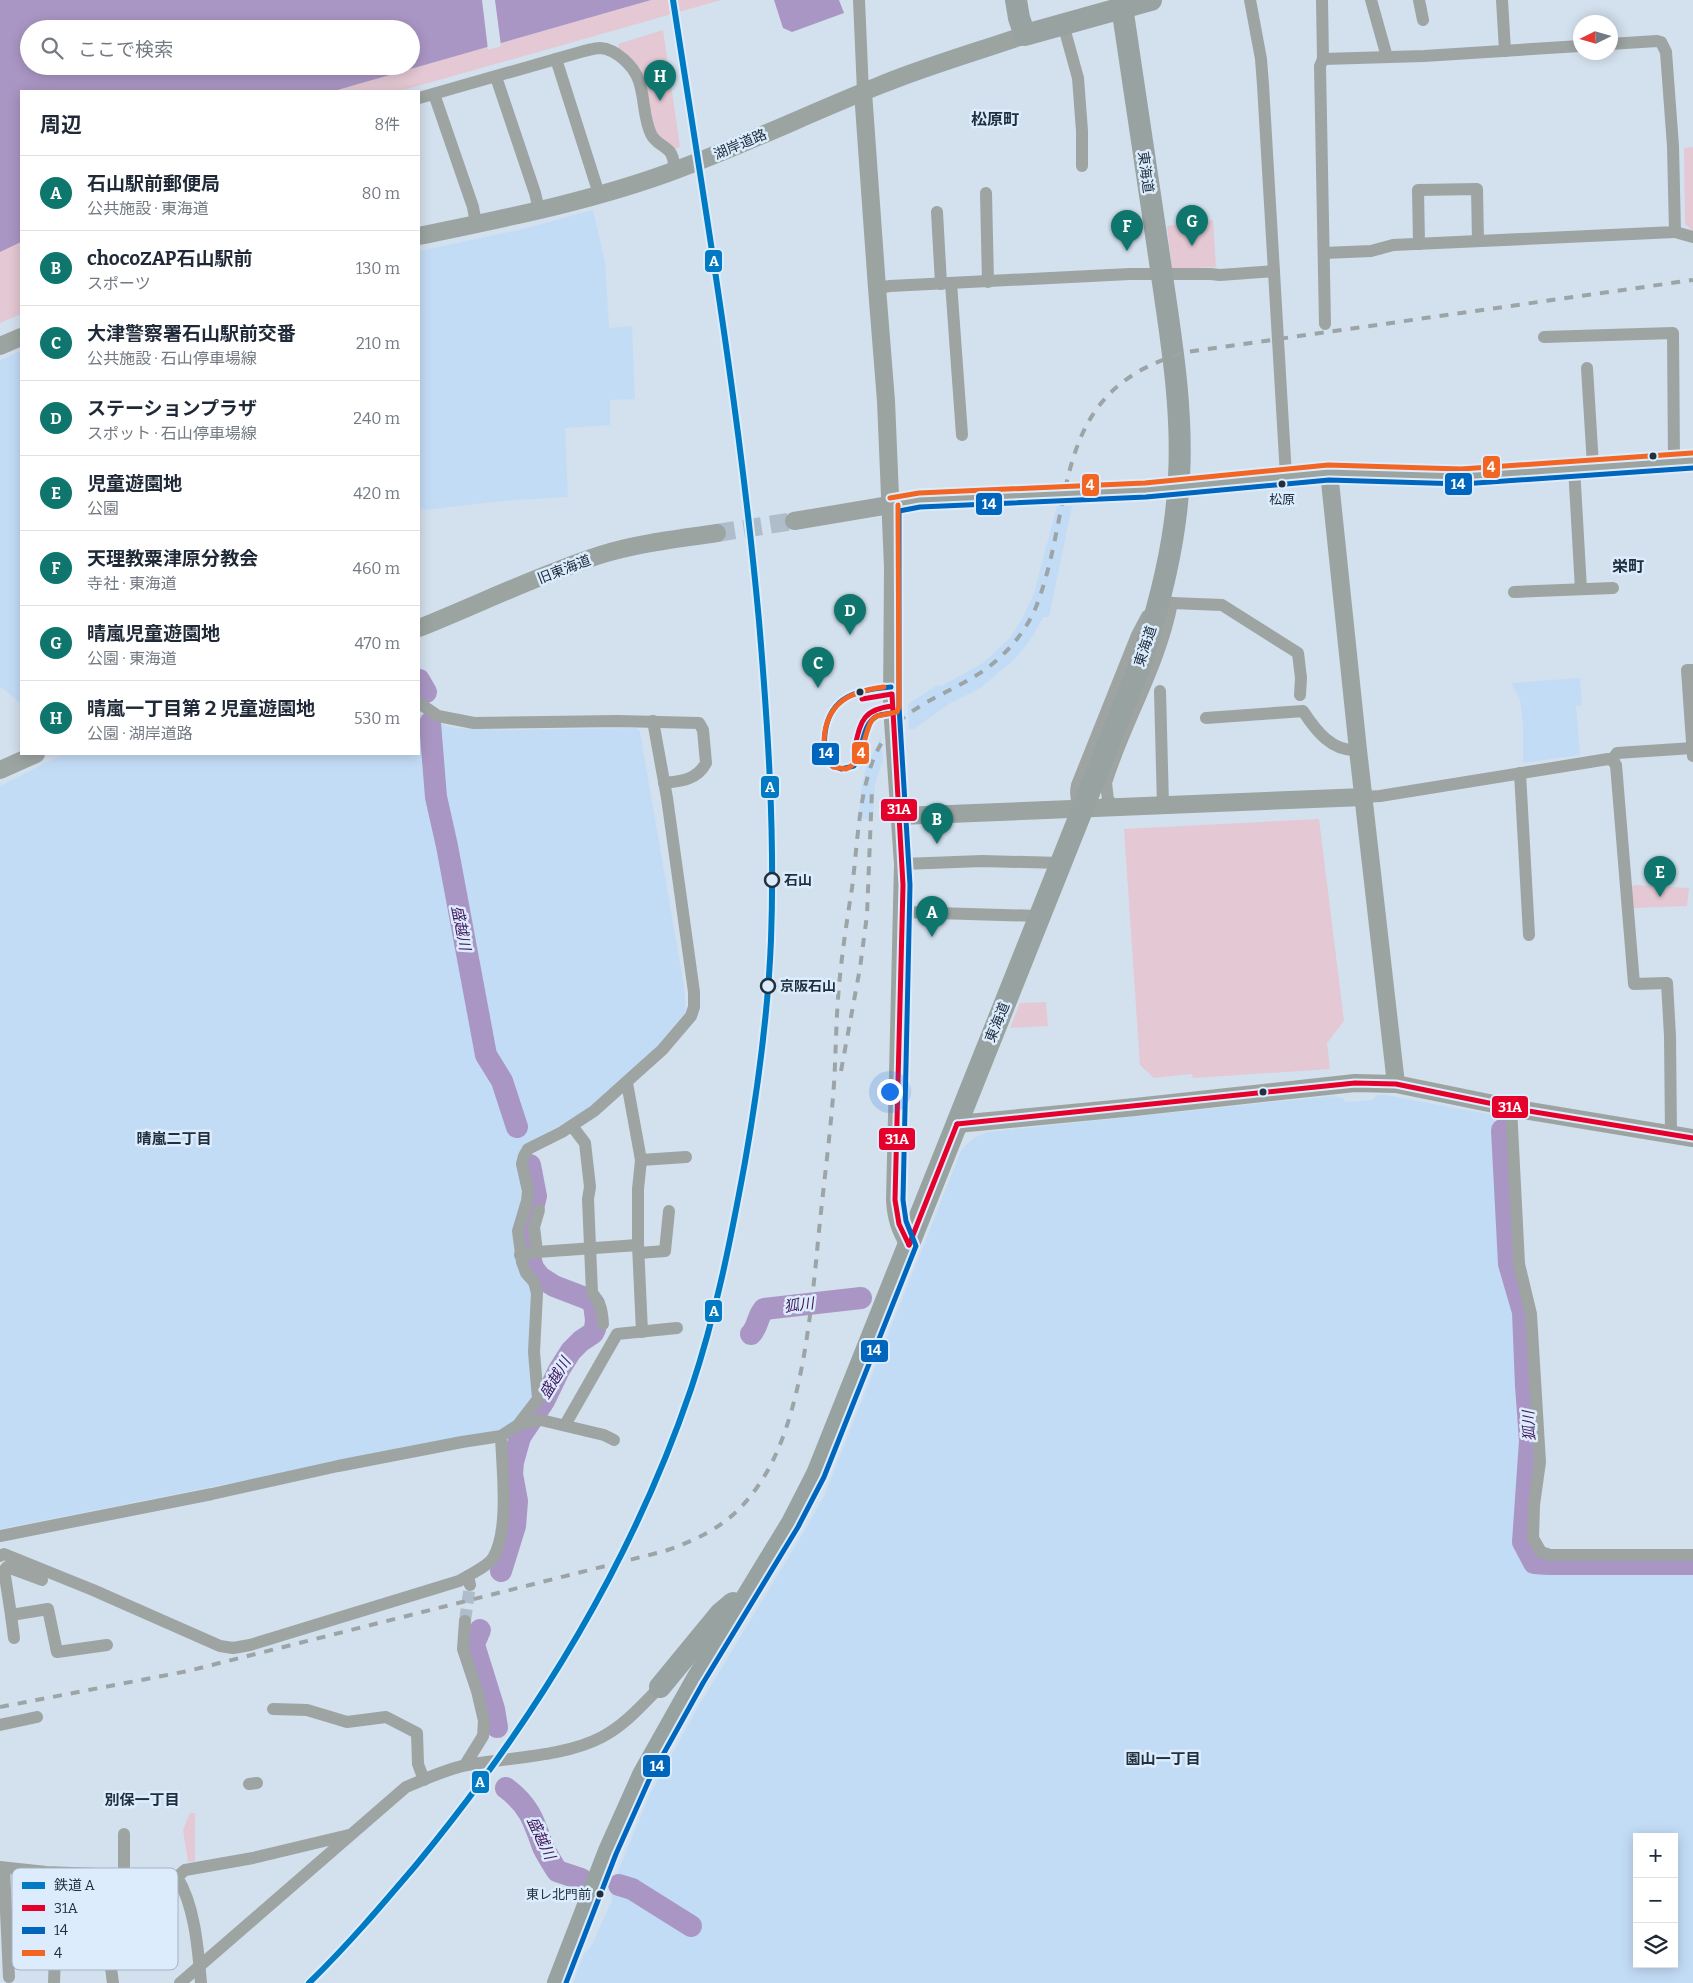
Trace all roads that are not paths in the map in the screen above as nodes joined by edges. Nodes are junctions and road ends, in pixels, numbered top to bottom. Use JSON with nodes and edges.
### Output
{"nodes":[{"id":1,"x":859,"y":0,"type":"edge"},
{"id":2,"x":1016,"y":0,"type":"edge"},
{"id":3,"x":1151,"y":0,"type":"edge"},
{"id":4,"x":1250,"y":0,"type":"edge"},
{"id":5,"x":1322,"y":0,"type":"edge"},
{"id":6,"x":1371,"y":0,"type":"edge"},
{"id":7,"x":1419,"y":0,"type":"edge"},
{"id":8,"x":1502,"y":0,"type":"edge"},
{"id":9,"x":1121,"y":4,"type":"edge"},
{"id":10,"x":1423,"y":20,"type":"dead end"},
{"id":11,"x":1063,"y":24,"type":"junction"},
{"id":12,"x":1025,"y":35,"type":"junction"},
{"id":13,"x":1618,"y":44,"type":"edge"},
{"id":14,"x":1573,"y":46,"type":"edge"},
{"id":15,"x":1505,"y":51,"type":"junction"},
{"id":16,"x":1387,"y":57,"type":"junction"},
{"id":17,"x":556,"y":59,"type":"junction"},
{"id":18,"x":1323,"y":59,"type":"junction"},
{"id":19,"x":496,"y":77,"type":"junction"},
{"id":20,"x":863,"y":92,"type":"junction"},
{"id":21,"x":434,"y":94,"type":"junction"},
{"id":22,"x":420,"y":98,"type":"edge"},
{"id":23,"x":1082,"y":166,"type":"dead end"},
{"id":24,"x":675,"y":170,"type":"junction"},
{"id":25,"x":986,"y":193,"type":"dead end"},
{"id":26,"x":599,"y":194,"type":"junction"},
{"id":27,"x":539,"y":210,"type":"junction"},
{"id":28,"x":937,"y":212,"type":"dead end"},
{"id":29,"x":476,"y":224,"type":"junction"},
{"id":30,"x":1675,"y":232,"type":"junction"},
{"id":31,"x":420,"y":236,"type":"edge"},
{"id":32,"x":1693,"y":237,"type":"edge"},
{"id":33,"x":1478,"y":241,"type":"junction"},
{"id":34,"x":1419,"y":244,"type":"junction"},
{"id":35,"x":1324,"y":253,"type":"junction"},
{"id":36,"x":1274,"y":271,"type":"junction"},
{"id":37,"x":1161,"y":274,"type":"junction"},
{"id":38,"x":988,"y":282,"type":"junction"},
{"id":39,"x":946,"y":283,"type":"junction"},
{"id":40,"x":876,"y":288,"type":"junction"},
{"id":41,"x":1325,"y":324,"type":"dead end"},
{"id":42,"x":20,"y":337,"type":"edge"},
{"id":43,"x":1544,"y":337,"type":"dead end"},
{"id":44,"x":0,"y":346,"type":"edge"},
{"id":45,"x":1587,"y":368,"type":"dead end"},
{"id":46,"x":962,"y":435,"type":"dead end"},
{"id":47,"x":1693,"y":460,"type":"edge"},
{"id":48,"x":1674,"y":461,"type":"junction"},
{"id":49,"x":1593,"y":466,"type":"junction"},
{"id":50,"x":1574,"y":467,"type":"junction"},
{"id":51,"x":1330,"y":472,"type":"junction"},
{"id":52,"x":1286,"y":476,"type":"junction"},
{"id":53,"x":1178,"y":487,"type":"junction"},
{"id":54,"x":891,"y":505,"type":"junction"},
{"id":55,"x":794,"y":520,"type":"tunnel mouth"},
{"id":56,"x":717,"y":533,"type":"tunnel mouth"},
{"id":57,"x":1613,"y":588,"type":"dead end"},
{"id":58,"x":1581,"y":589,"type":"junction"},
{"id":59,"x":1514,"y":592,"type":"dead end"},
{"id":60,"x":1167,"y":601,"type":"junction"},
{"id":61,"x":420,"y":628,"type":"edge"},
{"id":62,"x":1693,"y":670,"type":"edge"},
{"id":63,"x":1160,"y":691,"type":"dead end"},
{"id":64,"x":1300,"y":694,"type":"dead end"},
{"id":65,"x":420,"y":704,"type":"edge"},
{"id":66,"x":1206,"y":718,"type":"dead end"},
{"id":67,"x":653,"y":721,"type":"junction"},
{"id":68,"x":1693,"y":748,"type":"edge"},
{"id":69,"x":1358,"y":750,"type":"junction"},
{"id":70,"x":34,"y":755,"type":"edge"},
{"id":71,"x":1693,"y":756,"type":"edge"},
{"id":72,"x":1612,"y":760,"type":"junction"},
{"id":73,"x":0,"y":770,"type":"edge"},
{"id":74,"x":1520,"y":773,"type":"junction"},
{"id":75,"x":664,"y":783,"type":"junction"},
{"id":76,"x":1092,"y":795,"type":"junction"},
{"id":77,"x":1364,"y":797,"type":"junction"},
{"id":78,"x":1163,"y":805,"type":"junction"},
{"id":79,"x":1117,"y":808,"type":"junction"},
{"id":80,"x":900,"y":816,"type":"junction"},
{"id":81,"x":1061,"y":863,"type":"junction"},
{"id":82,"x":903,"y":864,"type":"junction"},
{"id":83,"x":903,"y":912,"type":"junction"},
{"id":84,"x":1039,"y":916,"type":"junction"},
{"id":85,"x":1529,"y":935,"type":"dead end"},
{"id":86,"x":627,"y":1083,"type":"junction"},
{"id":87,"x":1396,"y":1084,"type":"junction"},
{"id":88,"x":1511,"y":1107,"type":"junction"},
{"id":89,"x":957,"y":1124,"type":"junction"},
{"id":90,"x":572,"y":1126,"type":"junction"},
{"id":91,"x":1671,"y":1134,"type":"junction"},
{"id":92,"x":1693,"y":1138,"type":"edge"},
{"id":93,"x":686,"y":1157,"type":"dead end"},
{"id":94,"x":641,"y":1160,"type":"junction"},
{"id":95,"x":539,"y":1210,"type":"dead end"},
{"id":96,"x":669,"y":1211,"type":"dead end"},
{"id":97,"x":909,"y":1245,"type":"junction"},
{"id":98,"x":591,"y":1248,"type":"junction"},
{"id":99,"x":638,"y":1249,"type":"junction"},
{"id":100,"x":528,"y":1253,"type":"junction"},
{"id":101,"x":603,"y":1324,"type":"dead end"},
{"id":102,"x":677,"y":1328,"type":"dead end"},
{"id":103,"x":642,"y":1332,"type":"junction"},
{"id":104,"x":519,"y":1424,"type":"junction"},
{"id":105,"x":564,"y":1425,"type":"junction"},
{"id":106,"x":500,"y":1436,"type":"junction"},
{"id":107,"x":614,"y":1440,"type":"dead end"},
{"id":108,"x":2,"y":1536,"type":"edge"},
{"id":109,"x":1693,"y":1555,"type":"edge"},
{"id":110,"x":4,"y":1556,"type":"edge"},
{"id":111,"x":0,"y":1574,"type":"edge"},
{"id":112,"x":42,"y":1580,"type":"dead end"},
{"id":113,"x":753,"y":1586,"type":"junction"},
{"id":114,"x":11,"y":1615,"type":"junction"},
{"id":115,"x":465,"y":1621,"type":"tunnel mouth"},
{"id":116,"x":14,"y":1638,"type":"dead end"},
{"id":117,"x":107,"y":1645,"type":"dead end"},
{"id":118,"x":712,"y":1655,"type":"junction"},
{"id":119,"x":660,"y":1687,"type":"junction"},
{"id":120,"x":686,"y":1699,"type":"junction"},
{"id":121,"x":273,"y":1709,"type":"dead end"},
{"id":122,"x":37,"y":1717,"type":"dead end"},
{"id":123,"x":0,"y":1724,"type":"edge"},
{"id":124,"x":466,"y":1766,"type":"junction"},
{"id":125,"x":424,"y":1780,"type":"junction"},
{"id":126,"x":124,"y":1834,"type":"dead end"},
{"id":127,"x":352,"y":1835,"type":"junction"},
{"id":128,"x":2,"y":1867,"type":"edge"},
{"id":129,"x":124,"y":1868,"type":"edge"},
{"id":130,"x":178,"y":1876,"type":"edge"},
{"id":131,"x":178,"y":1879,"type":"edge"},
{"id":132,"x":200,"y":1966,"type":"junction"},
{"id":133,"x":54,"y":1970,"type":"edge"},
{"id":134,"x":111,"y":1970,"type":"edge"},
{"id":135,"x":9,"y":1981,"type":"edge"},
{"id":136,"x":54,"y":1983,"type":"edge"},
{"id":137,"x":113,"y":1983,"type":"edge"},
{"id":138,"x":180,"y":1983,"type":"edge"},
{"id":139,"x":201,"y":1983,"type":"edge"},
{"id":140,"x":558,"y":1983,"type":"edge"}],
"edges":[{"from":1,"to":20,"type":"street"},
{"from":2,"to":12,"type":"highway"},
{"from":3,"to":9,"type":"highway"},
{"from":4,"to":36,"type":"street"},
{"from":5,"to":18,"type":"street"},
{"from":6,"to":16,"type":"street"},
{"from":7,"to":10,"type":"street"},
{"from":8,"to":15,"type":"street"},
{"from":9,"to":11,"type":"highway"},
{"from":9,"to":37,"type":"street"},
{"from":9,"to":76,"type":"highway","name":"東海道"},
{"from":11,"to":12,"type":"highway"},
{"from":11,"to":23,"type":"street"},
{"from":12,"to":20,"type":"street","name":"湖岸道路"},
{"from":13,"to":30,"type":"street"},
{"from":14,"to":15,"type":"street"},
{"from":15,"to":16,"type":"street"},
{"from":16,"to":18,"type":"street"},
{"from":17,"to":19,"type":"street"},
{"from":17,"to":24,"type":"street"},
{"from":17,"to":26,"type":"street"},
{"from":18,"to":35,"type":"street"},
{"from":19,"to":21,"type":"street"},
{"from":19,"to":27,"type":"street"},
{"from":20,"to":24,"type":"street","name":"湖岸道路"},
{"from":20,"to":40,"type":"street"},
{"from":21,"to":22,"type":"street"},
{"from":21,"to":29,"type":"street"},
{"from":24,"to":26,"type":"street","name":"湖岸道路"},
{"from":25,"to":38,"type":"street"},
{"from":26,"to":27,"type":"street","name":"湖岸道路"},
{"from":27,"to":29,"type":"street","name":"湖岸道路"},
{"from":28,"to":39,"type":"street"},
{"from":29,"to":31,"type":"street","name":"湖岸道路"},
{"from":30,"to":32,"type":"street"},
{"from":30,"to":33,"type":"street"},
{"from":33,"to":34,"type":"street"},
{"from":33,"to":34,"type":"street"},
{"from":34,"to":35,"type":"street"},
{"from":35,"to":41,"type":"street"},
{"from":36,"to":37,"type":"street"},
{"from":36,"to":52,"type":"street"},
{"from":37,"to":38,"type":"street"},
{"from":37,"to":53,"type":"street"},
{"from":38,"to":39,"type":"street"},
{"from":39,"to":40,"type":"street"},
{"from":39,"to":46,"type":"street"},
{"from":40,"to":54,"type":"street"},
{"from":42,"to":44,"type":"street"},
{"from":43,"to":48,"type":"street"},
{"from":45,"to":49,"type":"street"},
{"from":47,"to":48,"type":"street"},
{"from":48,"to":49,"type":"street"},
{"from":49,"to":50,"type":"street"},
{"from":50,"to":51,"type":"street"},
{"from":50,"to":58,"type":"street"},
{"from":51,"to":52,"type":"street"},
{"from":51,"to":69,"type":"street"},
{"from":52,"to":53,"type":"street"},
{"from":53,"to":54,"type":"street"},
{"from":53,"to":60,"type":"street"},
{"from":54,"to":55,"type":"street"},
{"from":54,"to":80,"type":"street"},
{"from":56,"to":61,"type":"street","name":"旧東海道"},
{"from":57,"to":58,"type":"street"},
{"from":58,"to":59,"type":"street"},
{"from":60,"to":64,"type":"street"},
{"from":60,"to":76,"type":"street"},
{"from":60,"to":76,"type":"street"},
{"from":62,"to":68,"type":"street"},
{"from":63,"to":78,"type":"street"},
{"from":65,"to":67,"type":"street"},
{"from":66,"to":69,"type":"street"},
{"from":67,"to":75,"type":"street"},
{"from":67,"to":75,"type":"street"},
{"from":68,"to":71,"type":"street"},
{"from":68,"to":72,"type":"street"},
{"from":69,"to":77,"type":"street"},
{"from":70,"to":73,"type":"street"},
{"from":72,"to":74,"type":"street"},
{"from":72,"to":91,"type":"street"},
{"from":74,"to":77,"type":"street"},
{"from":74,"to":85,"type":"street"},
{"from":75,"to":86,"type":"street"},
{"from":76,"to":79,"type":"street"},
{"from":76,"to":79,"type":"street"},
{"from":76,"to":80,"type":"street"},
{"from":76,"to":81,"type":"highway","name":"東海道"},
{"from":77,"to":78,"type":"street"},
{"from":77,"to":87,"type":"street"},
{"from":78,"to":79,"type":"street"},
{"from":80,"to":82,"type":"street"},
{"from":81,"to":82,"type":"street"},
{"from":81,"to":84,"type":"highway","name":"東海道"},
{"from":82,"to":83,"type":"street"},
{"from":83,"to":84,"type":"street"},
{"from":83,"to":97,"type":"street"},
{"from":84,"to":89,"type":"highway","name":"東海道"},
{"from":86,"to":90,"type":"street"},
{"from":86,"to":94,"type":"street"},
{"from":87,"to":88,"type":"street"},
{"from":87,"to":89,"type":"street"},
{"from":88,"to":91,"type":"street"},
{"from":88,"to":109,"type":"street"},
{"from":89,"to":97,"type":"highway","name":"東海道"},
{"from":90,"to":98,"type":"street"},
{"from":90,"to":100,"type":"street"},
{"from":91,"to":92,"type":"street"},
{"from":93,"to":94,"type":"street"},
{"from":94,"to":99,"type":"street"},
{"from":95,"to":100,"type":"street"},
{"from":96,"to":99,"type":"street"},
{"from":97,"to":113,"type":"highway","name":"東海道"},
{"from":98,"to":99,"type":"street"},
{"from":98,"to":100,"type":"street"},
{"from":98,"to":101,"type":"street"},
{"from":99,"to":103,"type":"street"},
{"from":100,"to":104,"type":"street"},
{"from":102,"to":103,"type":"street"},
{"from":103,"to":105,"type":"street"},
{"from":104,"to":105,"type":"street"},
{"from":104,"to":106,"type":"street"},
{"from":105,"to":107,"type":"street"},
{"from":106,"to":108,"type":"street"},
{"from":106,"to":110,"type":"street"},
{"from":108,"to":110,"type":"street"},
{"from":111,"to":112,"type":"street"},
{"from":111,"to":114,"type":"street"},
{"from":113,"to":118,"type":"highway","name":"東海道"},
{"from":113,"to":119,"type":"highway"},
{"from":114,"to":116,"type":"street"},
{"from":114,"to":117,"type":"street"},
{"from":115,"to":124,"type":"street"},
{"from":118,"to":119,"type":"highway"},
{"from":118,"to":120,"type":"highway","name":"東海道"},
{"from":119,"to":120,"type":"highway"},
{"from":119,"to":124,"type":"street"},
{"from":120,"to":140,"type":"highway","name":"東海道"},
{"from":121,"to":125,"type":"street"},
{"from":122,"to":123,"type":"street"},
{"from":124,"to":125,"type":"street"},
{"from":125,"to":127,"type":"street"},
{"from":126,"to":129,"type":"street"},
{"from":127,"to":130,"type":"street"},
{"from":127,"to":132,"type":"street"},
{"from":128,"to":135,"type":"street"},
{"from":131,"to":132,"type":"street"},
{"from":132,"to":138,"type":"street"},
{"from":132,"to":139,"type":"street"},
{"from":133,"to":136,"type":"street"},
{"from":134,"to":137,"type":"street"}]}
